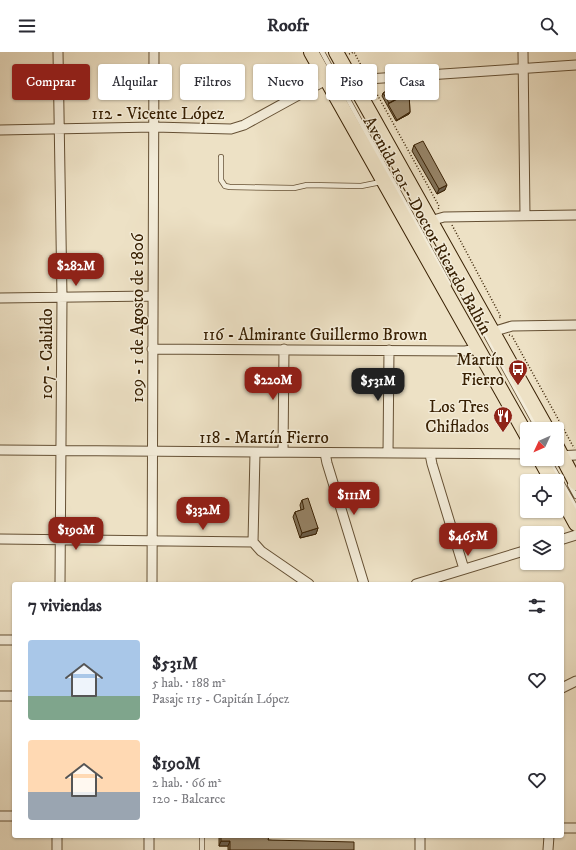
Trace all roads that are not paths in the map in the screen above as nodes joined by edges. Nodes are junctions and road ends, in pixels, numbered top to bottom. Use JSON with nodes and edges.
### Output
{"nodes":[{"id":1,"x":58,"y":52,"type":"edge"},
{"id":2,"x":154,"y":52,"type":"edge"},
{"id":3,"x":311,"y":52,"type":"edge"},
{"id":4,"x":322,"y":52,"type":"edge"},
{"id":5,"x":523,"y":52,"type":"edge"},
{"id":6,"x":328,"y":64,"type":"edge"},
{"id":7,"x":332,"y":64,"type":"edge"},
{"id":8,"x":576,"y":65,"type":"edge"},
{"id":9,"x":524,"y":68,"type":"junction"},
{"id":10,"x":377,"y":78,"type":"edge"},
{"id":11,"x":326,"y":80,"type":"edge"},
{"id":12,"x":351,"y":100,"type":"edge"},
{"id":13,"x":354,"y":100,"type":"edge"},
{"id":14,"x":356,"y":100,"type":"edge"},
{"id":15,"x":154,"y":127,"type":"junction"},
{"id":16,"x":0,"y":130,"type":"edge"},
{"id":17,"x":59,"y":130,"type":"junction"},
{"id":18,"x":221,"y":157,"type":"dead end"},
{"id":19,"x":383,"y":182,"type":"junction"},
{"id":20,"x":526,"y":215,"type":"junction"},
{"id":21,"x":576,"y":215,"type":"edge"},
{"id":22,"x":430,"y":221,"type":"junction"},
{"id":23,"x":458,"y":284,"type":"dead end"},
{"id":24,"x":453,"y":290,"type":"dead end"},
{"id":25,"x":153,"y":296,"type":"junction"},
{"id":26,"x":62,"y":297,"type":"junction"},
{"id":27,"x":0,"y":298,"type":"edge"},
{"id":28,"x":576,"y":325,"type":"edge"},
{"id":29,"x":492,"y":332,"type":"junction"},
{"id":30,"x":152,"y":349,"type":"junction"},
{"id":31,"x":284,"y":349,"type":"junction"},
{"id":32,"x":477,"y":349,"type":"junction"},
{"id":33,"x":389,"y":350,"type":"junction"},
{"id":34,"x":534,"y":422,"type":"edge"},
{"id":35,"x":543,"y":422,"type":"edge"},
{"id":36,"x":520,"y":424,"type":"edge"},
{"id":37,"x":0,"y":450,"type":"edge"},
{"id":38,"x":62,"y":450,"type":"junction"},
{"id":39,"x":152,"y":452,"type":"junction"},
{"id":40,"x":283,"y":452,"type":"junction"},
{"id":41,"x":255,"y":453,"type":"junction"},
{"id":42,"x":325,"y":453,"type":"junction"},
{"id":43,"x":388,"y":453,"type":"junction"},
{"id":44,"x":430,"y":454,"type":"junction"},
{"id":45,"x":520,"y":454,"type":"edge"},
{"id":46,"x":576,"y":455,"type":"edge"},
{"id":47,"x":564,"y":456,"type":"edge"},
{"id":48,"x":560,"y":466,"type":"edge"},
{"id":49,"x":562,"y":466,"type":"edge"},
{"id":50,"x":571,"y":481,"type":"edge"},
{"id":51,"x":576,"y":496,"type":"edge"},
{"id":52,"x":564,"y":503,"type":"edge"},
{"id":53,"x":576,"y":508,"type":"edge"},
{"id":54,"x":576,"y":524,"type":"edge"},
{"id":55,"x":576,"y":535,"type":"edge"},
{"id":56,"x":0,"y":539,"type":"edge"},
{"id":57,"x":564,"y":539,"type":"edge"},
{"id":58,"x":61,"y":540,"type":"junction"},
{"id":59,"x":151,"y":541,"type":"junction"},
{"id":60,"x":253,"y":542,"type":"junction"},
{"id":61,"x":520,"y":552,"type":"edge"},
{"id":62,"x":464,"y":569,"type":"junction"},
{"id":63,"x":60,"y":582,"type":"edge"},
{"id":64,"x":152,"y":582,"type":"edge"},
{"id":65,"x":306,"y":582,"type":"edge"},
{"id":66,"x":363,"y":582,"type":"edge"},
{"id":67,"x":422,"y":582,"type":"edge"},
{"id":68,"x":0,"y":640,"type":"edge"},
{"id":69,"x":12,"y":640,"type":"edge"},
{"id":70,"x":576,"y":681,"type":"edge"},
{"id":71,"x":564,"y":687,"type":"edge"},
{"id":72,"x":0,"y":696,"type":"edge"},
{"id":73,"x":12,"y":696,"type":"edge"},
{"id":74,"x":0,"y":816,"type":"edge"},
{"id":75,"x":12,"y":816,"type":"edge"},
{"id":76,"x":564,"y":828,"type":"edge"},
{"id":77,"x":576,"y":828,"type":"edge"},
{"id":78,"x":57,"y":838,"type":"edge"},
{"id":79,"x":149,"y":838,"type":"edge"},
{"id":80,"x":202,"y":838,"type":"edge"},
{"id":81,"x":420,"y":838,"type":"edge"},
{"id":82,"x":549,"y":838,"type":"edge"},
{"id":83,"x":57,"y":850,"type":"edge"},
{"id":84,"x":149,"y":850,"type":"edge"},
{"id":85,"x":202,"y":850,"type":"edge"},
{"id":86,"x":420,"y":850,"type":"edge"},
{"id":87,"x":548,"y":850,"type":"edge"}],
"edges":[{"from":1,"to":17,"type":"street","name":"107 - Cabildo"},
{"from":2,"to":15,"type":"street","name":"109 - 1 de Agosto de 1806"},
{"from":3,"to":6,"type":"main road","name":"Avenida 101 - Doctor Ricardo Balbín"},
{"from":4,"to":7,"type":"lane"},
{"from":5,"to":9,"type":"street"},
{"from":8,"to":9,"type":"street","name":"112 - Vicente López"},
{"from":9,"to":10,"type":"street","name":"112 - Vicente López"},
{"from":9,"to":20,"type":"street"},
{"from":11,"to":15,"type":"street","name":"112 - Vicente López"},
{"from":12,"to":19,"type":"main road","name":"Avenida 101 - Doctor Ricardo Balbín"},
{"from":13,"to":24,"type":"lane"},
{"from":14,"to":22,"type":"main road","name":"Avenida 101 - Doctor Ricardo Balbín"},
{"from":15,"to":17,"type":"street","name":"112 - Vicente López"},
{"from":15,"to":25,"type":"street","name":"109 - 1 de Agosto de 1806"},
{"from":16,"to":17,"type":"street","name":"112 - Vicente López"},
{"from":17,"to":26,"type":"street","name":"107 - Cabildo"},
{"from":18,"to":19,"type":"lane"},
{"from":19,"to":32,"type":"main road","name":"Avenida 101 - Doctor Ricardo Balbín"},
{"from":20,"to":21,"type":"street"},
{"from":20,"to":22,"type":"street"},
{"from":22,"to":29,"type":"main road","name":"Avenida 101 - Doctor Ricardo Balbín"},
{"from":23,"to":34,"type":"lane"},
{"from":25,"to":26,"type":"street"},
{"from":25,"to":30,"type":"street","name":"109 - 1 de Agosto de 1806"},
{"from":26,"to":27,"type":"street"},
{"from":26,"to":38,"type":"street","name":"107 - Cabildo"},
{"from":28,"to":29,"type":"street"},
{"from":29,"to":35,"type":"main road","name":"Avenida 101 - Doctor Ricardo Balbín"},
{"from":30,"to":31,"type":"street","name":"116 - Almirante Guillermo Brown"},
{"from":30,"to":39,"type":"street","name":"109 - 1 de Agosto de 1806"},
{"from":31,"to":33,"type":"street","name":"116 - Almirante Guillermo Brown"},
{"from":31,"to":40,"type":"street"},
{"from":32,"to":33,"type":"street","name":"116 - Almirante Guillermo Brown"},
{"from":32,"to":36,"type":"main road","name":"Avenida 101 - Doctor Ricardo Balbín"},
{"from":33,"to":43,"type":"street"},
{"from":37,"to":38,"type":"street","name":"118 - Martín Fierro"},
{"from":38,"to":39,"type":"street","name":"118 - Martín Fierro"},
{"from":38,"to":58,"type":"street","name":"107 - Cabildo"},
{"from":39,"to":41,"type":"street","name":"118 - Martín Fierro"},
{"from":39,"to":59,"type":"street","name":"109 - 1 de Agosto de 1806"},
{"from":40,"to":41,"type":"street","name":"118 - Martín Fierro"},
{"from":40,"to":42,"type":"street","name":"118 - Martín Fierro"},
{"from":41,"to":60,"type":"street"},
{"from":42,"to":43,"type":"street","name":"118 - Martín Fierro"},
{"from":42,"to":66,"type":"street"},
{"from":43,"to":44,"type":"street","name":"118 - Martín Fierro"},
{"from":44,"to":45,"type":"street","name":"118 - Martín Fierro"},
{"from":44,"to":62,"type":"street"},
{"from":46,"to":47,"type":"street"},
{"from":48,"to":53,"type":"lane"},
{"from":49,"to":50,"type":"main road"},
{"from":50,"to":51,"type":"lane"},
{"from":52,"to":54,"type":"main road"},
{"from":55,"to":57,"type":"street"},
{"from":56,"to":58,"type":"street"},
{"from":58,"to":59,"type":"street"},
{"from":58,"to":63,"type":"street","name":"107 - Cabildo"},
{"from":59,"to":60,"type":"street"},
{"from":59,"to":64,"type":"street","name":"109 - 1 de Agosto de 1806"},
{"from":60,"to":65,"type":"street"},
{"from":61,"to":62,"type":"street"},
{"from":62,"to":67,"type":"street"},
{"from":68,"to":69,"type":"street"},
{"from":70,"to":71,"type":"street"},
{"from":72,"to":73,"type":"street"},
{"from":74,"to":75,"type":"street"},
{"from":76,"to":77,"type":"street"},
{"from":78,"to":83,"type":"street"},
{"from":79,"to":84,"type":"street"},
{"from":80,"to":85,"type":"lane"},
{"from":81,"to":86,"type":"street"},
{"from":82,"to":87,"type":"street"}]}
